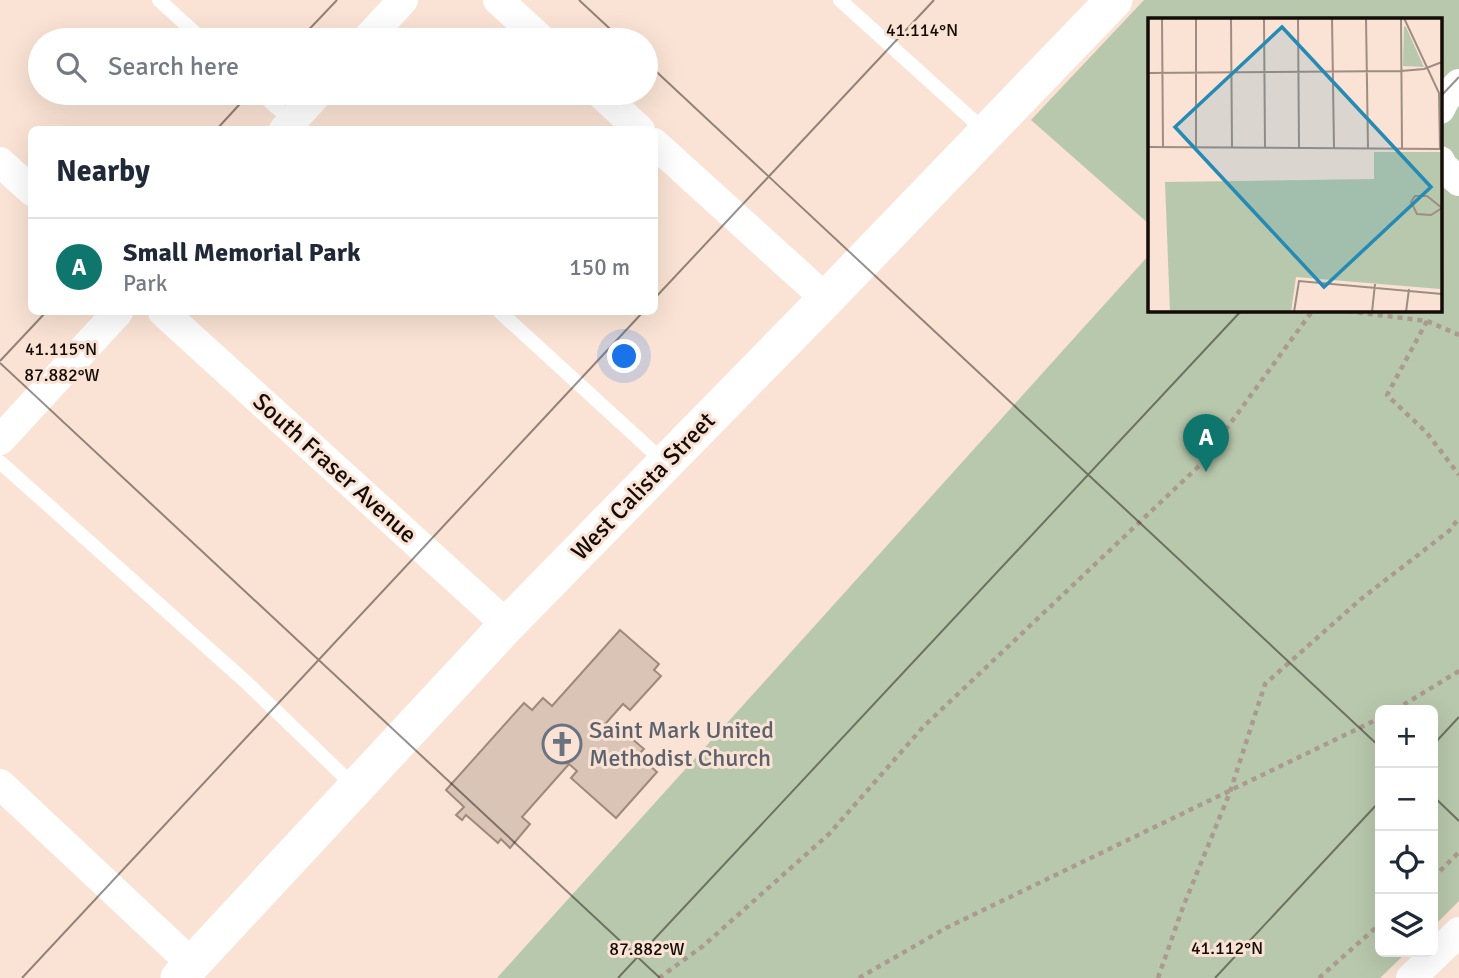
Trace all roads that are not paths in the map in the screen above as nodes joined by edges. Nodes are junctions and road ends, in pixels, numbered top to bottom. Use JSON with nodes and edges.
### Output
{"nodes":[{"id":1,"x":159,"y":0,"type":"edge"},
{"id":2,"x":403,"y":0,"type":"edge"},
{"id":3,"x":498,"y":0,"type":"edge"},
{"id":4,"x":840,"y":0,"type":"edge"},
{"id":5,"x":1114,"y":0,"type":"edge"},
{"id":6,"x":190,"y":28,"type":"edge"},
{"id":7,"x":377,"y":28,"type":"edge"},
{"id":8,"x":529,"y":28,"type":"edge"},
{"id":9,"x":1459,"y":84,"type":"edge"},
{"id":10,"x":271,"y":105,"type":"edge"},
{"id":11,"x":309,"y":105,"type":"edge"},
{"id":12,"x":613,"y":105,"type":"edge"},
{"id":13,"x":1442,"y":106,"type":"edge"},
{"id":14,"x":291,"y":126,"type":"edge"},
{"id":15,"x":293,"y":126,"type":"edge"},
{"id":16,"x":636,"y":126,"type":"edge"},
{"id":17,"x":986,"y":132,"type":"junction"},
{"id":18,"x":658,"y":147,"type":"edge"},
{"id":19,"x":0,"y":162,"type":"edge"},
{"id":20,"x":1442,"y":165,"type":"edge"},
{"id":21,"x":1459,"y":181,"type":"edge"},
{"id":22,"x":28,"y":187,"type":"edge"},
{"id":23,"x":826,"y":299,"type":"junction"},
{"id":24,"x":115,"y":315,"type":"edge"},
{"id":25,"x":166,"y":315,"type":"edge"},
{"id":26,"x":503,"y":315,"type":"edge"},
{"id":27,"x":0,"y":440,"type":"edge"},
{"id":28,"x":0,"y":462,"type":"edge"},
{"id":29,"x":666,"y":463,"type":"junction"},
{"id":30,"x":507,"y":625,"type":"junction"},
{"id":31,"x":0,"y":784,"type":"edge"},
{"id":32,"x":356,"y":788,"type":"junction"},
{"id":33,"x":1459,"y":932,"type":"edge"},
{"id":34,"x":185,"y":971,"type":"edge"},
{"id":35,"x":1411,"y":978,"type":"edge"}],
"edges":[{"from":1,"to":6,"type":"lane"},
{"from":2,"to":7,"type":"street"},
{"from":3,"to":8,"type":"street"},
{"from":4,"to":17,"type":"lane"},
{"from":5,"to":17,"type":"street","name":"West Calista Street"},
{"from":9,"to":13,"type":"street"},
{"from":10,"to":14,"type":"lane"},
{"from":11,"to":15,"type":"street"},
{"from":12,"to":16,"type":"street"},
{"from":17,"to":23,"type":"street","name":"West Calista Street"},
{"from":18,"to":23,"type":"street"},
{"from":19,"to":22,"type":"street"},
{"from":20,"to":21,"type":"street"},
{"from":23,"to":29,"type":"street","name":"West Calista Street"},
{"from":24,"to":27,"type":"street"},
{"from":25,"to":30,"type":"street","name":"South Fraser Avenue"},
{"from":26,"to":29,"type":"lane"},
{"from":28,"to":32,"type":"lane"},
{"from":29,"to":30,"type":"street","name":"West Calista Street"},
{"from":30,"to":32,"type":"street","name":"West Calista Street"},
{"from":31,"to":34,"type":"street"},
{"from":32,"to":34,"type":"street","name":"West Calista Street"},
{"from":33,"to":35,"type":"street"}]}
